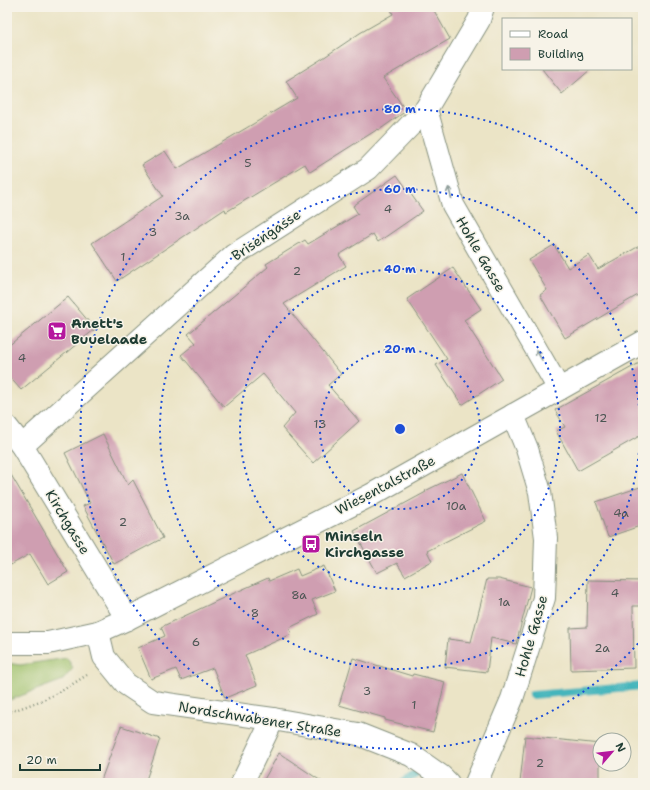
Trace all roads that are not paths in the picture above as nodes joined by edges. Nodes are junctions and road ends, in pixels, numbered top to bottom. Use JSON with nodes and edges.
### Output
{"nodes":[{"id":1,"x":483,"y":7,"type":"edge"},
{"id":2,"x":426,"y":109,"type":"junction"},
{"id":3,"x":643,"y":342,"type":"edge"},
{"id":4,"x":559,"y":389,"type":"junction"},
{"id":5,"x":513,"y":415,"type":"junction"},
{"id":6,"x":7,"y":427,"type":"edge"},
{"id":7,"x":22,"y":446,"type":"junction"},
{"id":8,"x":127,"y":619,"type":"junction"},
{"id":9,"x":98,"y":632,"type":"junction"},
{"id":10,"x":7,"y":643,"type":"edge"},
{"id":11,"x":273,"y":719,"type":"junction"},
{"id":12,"x":242,"y":783,"type":"edge"},
{"id":13,"x":448,"y":783,"type":"edge"},
{"id":14,"x":476,"y":783,"type":"edge"}],
"edges":[{"from":1,"to":2,"type":"street","name":"Brisengasse"},
{"from":4,"to":2,"type":"street","name":"Hohle Gasse","one_way":true},
{"from":2,"to":7,"type":"street","name":"Brisengasse"},
{"from":3,"to":4,"type":"street","name":"Wiesentalstraße"},
{"from":4,"to":5,"type":"street","name":"Wiesentalstraße"},
{"from":5,"to":8,"type":"street","name":"Wiesentalstraße"},
{"from":5,"to":14,"type":"street","name":"Hohle Gasse"},
{"from":6,"to":7,"type":"street","name":"Kirchgasse"},
{"from":7,"to":8,"type":"street","name":"Kirchgasse"},
{"from":8,"to":9,"type":"street","name":"Wiesentalstraße"},
{"from":9,"to":10,"type":"street","name":"Wiesentalstraße"},
{"from":9,"to":11,"type":"street","name":"Nordschwabener Straße"},
{"from":11,"to":12,"type":"street"},
{"from":11,"to":13,"type":"street","name":"Nordschwabener Straße"}]}
